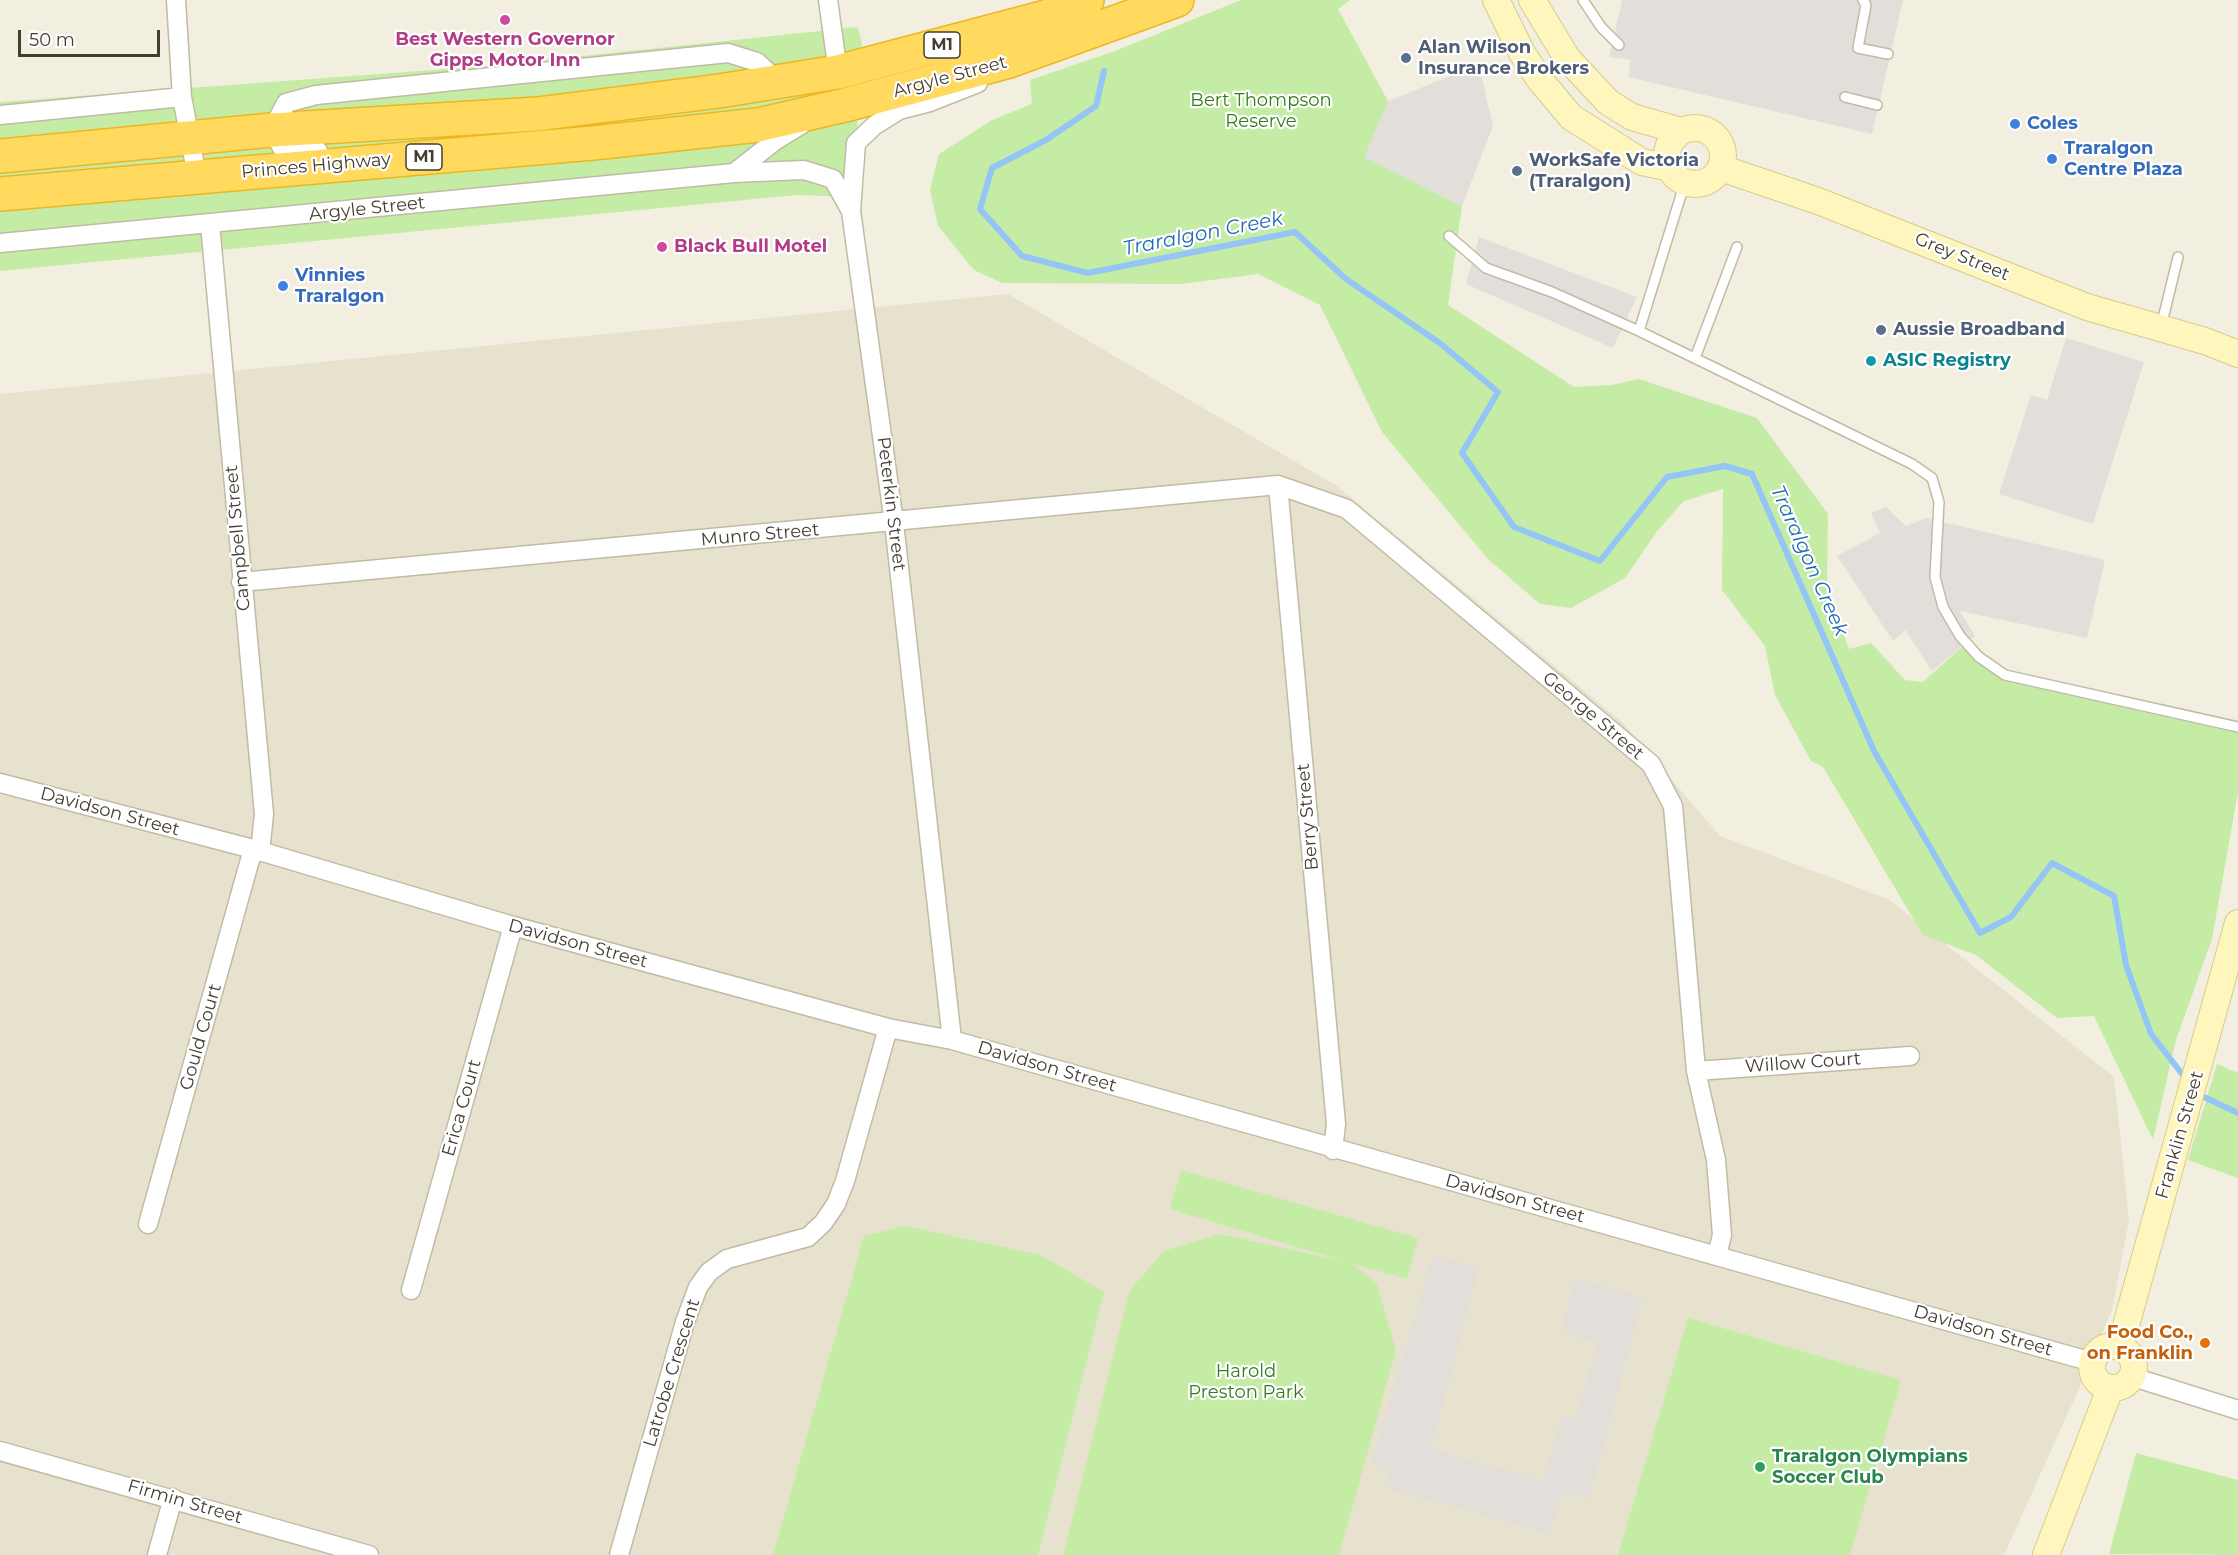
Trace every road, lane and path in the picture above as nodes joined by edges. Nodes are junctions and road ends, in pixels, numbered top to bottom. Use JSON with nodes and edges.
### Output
{"nodes":[{"id":1,"x":176,"y":0,"type":"edge"},
{"id":2,"x":828,"y":0,"type":"edge"},
{"id":3,"x":1087,"y":0,"type":"edge"},
{"id":4,"x":1177,"y":0,"type":"edge"},
{"id":5,"x":1480,"y":0,"type":"edge"},
{"id":6,"x":1496,"y":0,"type":"edge"},
{"id":7,"x":1532,"y":0,"type":"edge"},
{"id":8,"x":1543,"y":0,"type":"edge"},
{"id":9,"x":1583,"y":0,"type":"edge"},
{"id":10,"x":1863,"y":0,"type":"edge"},
{"id":11,"x":1052,"y":29,"type":"junction"},
{"id":12,"x":1619,"y":45,"type":"dead end"},
{"id":13,"x":1522,"y":53,"type":"junction"},
{"id":14,"x":1888,"y":54,"type":"dead end"},
{"id":15,"x":1567,"y":58,"type":"junction"},
{"id":16,"x":1009,"y":61,"type":"junction"},
{"id":17,"x":838,"y":72,"type":"junction"},
{"id":18,"x":1540,"y":80,"type":"junction"},
{"id":19,"x":777,"y":81,"type":"junction"},
{"id":20,"x":182,"y":97,"type":"junction"},
{"id":21,"x":1845,"y":98,"type":"dead end"},
{"id":22,"x":845,"y":105,"type":"junction"},
{"id":23,"x":1877,"y":105,"type":"dead end"},
{"id":24,"x":537,"y":114,"type":"junction"},
{"id":25,"x":0,"y":115,"type":"edge"},
{"id":26,"x":1680,"y":131,"type":"junction"},
{"id":27,"x":762,"y":137,"type":"junction"},
{"id":28,"x":279,"y":141,"type":"junction"},
{"id":29,"x":0,"y":156,"type":"edge"},
{"id":30,"x":193,"y":159,"type":"junction"},
{"id":31,"x":396,"y":160,"type":"junction"},
{"id":32,"x":1721,"y":168,"type":"junction"},
{"id":33,"x":734,"y":173,"type":"junction"},
{"id":34,"x":1678,"y":175,"type":"junction"},
{"id":35,"x":0,"y":194,"type":"edge"},
{"id":36,"x":851,"y":211,"type":"junction"},
{"id":37,"x":210,"y":224,"type":"junction"},
{"id":38,"x":1449,"y":236,"type":"dead end"},
{"id":39,"x":0,"y":243,"type":"edge"},
{"id":40,"x":1737,"y":247,"type":"dead end"},
{"id":41,"x":2178,"y":257,"type":"dead end"},
{"id":42,"x":2160,"y":330,"type":"junction"},
{"id":43,"x":1639,"y":331,"type":"junction"},
{"id":44,"x":2205,"y":341,"type":"junction"},
{"id":45,"x":2238,"y":345,"type":"edge"},
{"id":46,"x":2238,"y":354,"type":"edge"},
{"id":47,"x":1695,"y":358,"type":"junction"},
{"id":48,"x":1278,"y":485,"type":"junction"},
{"id":49,"x":894,"y":523,"type":"junction"},
{"id":50,"x":242,"y":582,"type":"junction"},
{"id":51,"x":2238,"y":727,"type":"edge"},
{"id":52,"x":0,"y":783,"type":"edge"},
{"id":53,"x":257,"y":850,"type":"junction"},
{"id":54,"x":513,"y":926,"type":"junction"},
{"id":55,"x":2238,"y":926,"type":"edge"},
{"id":56,"x":888,"y":1028,"type":"junction"},
{"id":57,"x":952,"y":1040,"type":"junction"},
{"id":58,"x":1910,"y":1056,"type":"dead end"},
{"id":59,"x":1696,"y":1071,"type":"junction"},
{"id":60,"x":1333,"y":1150,"type":"junction"},
{"id":61,"x":148,"y":1224,"type":"dead end"},
{"id":62,"x":1718,"y":1255,"type":"junction"},
{"id":63,"x":411,"y":1290,"type":"dead end"},
{"id":64,"x":2120,"y":1347,"type":"junction"},
{"id":65,"x":2092,"y":1362,"type":"junction"},
{"id":66,"x":2133,"y":1377,"type":"junction"},
{"id":67,"x":2110,"y":1389,"type":"junction"},
{"id":68,"x":2238,"y":1410,"type":"edge"},
{"id":69,"x":0,"y":1451,"type":"edge"},
{"id":70,"x":173,"y":1498,"type":"junction"},
{"id":71,"x":157,"y":1555,"type":"edge"},
{"id":72,"x":369,"y":1555,"type":"edge"},
{"id":73,"x":619,"y":1555,"type":"edge"},
{"id":74,"x":2046,"y":1555,"type":"edge"}],
"edges":[{"from":1,"to":20,"type":"street"},
{"from":2,"to":17,"type":"street"},
{"from":3,"to":11,"type":"highway","name":"Argyle Street","number":"M1"},
{"from":4,"to":11,"type":"highway","name":"Argyle Street","number":"M1"},
{"from":5,"to":13,"type":"main road"},
{"from":6,"to":13,"type":"main road"},
{"from":7,"to":15,"type":"main road"},
{"from":8,"to":15,"type":"main road"},
{"from":9,"to":12,"type":"lane"},
{"from":10,"to":14,"type":"lane"},
{"from":11,"to":16,"type":"highway","name":"Argyle Street","number":"M1"},
{"from":11,"to":17,"type":"highway","name":"Argyle Street","number":"M1"},
{"from":13,"to":18,"type":"main road"},
{"from":15,"to":18,"type":"main road"},
{"from":15,"to":26,"type":"main road"},
{"from":16,"to":22,"type":"highway","name":"Argyle Street","number":"M1"},
{"from":16,"to":36,"type":"street","name":"Peterkin Street"},
{"from":17,"to":19,"type":"highway","name":"Princes Highway","number":"M1"},
{"from":17,"to":22,"type":"highway"},
{"from":18,"to":34,"type":"main road"},
{"from":19,"to":24,"type":"highway","name":"Princes Highway","number":"M1"},
{"from":19,"to":28,"type":"street"},
{"from":20,"to":25,"type":"street"},
{"from":20,"to":30,"type":"street"},
{"from":21,"to":23,"type":"lane"},
{"from":22,"to":27,"type":"highway","name":"Princes Highway","number":"M1"},
{"from":24,"to":27,"type":"highway"},
{"from":24,"to":28,"type":"highway","name":"Princes Highway","number":"M1"},
{"from":26,"to":32,"type":"main road"},
{"from":26,"to":34,"type":"main road"},
{"from":27,"to":31,"type":"highway","name":"Princes Highway","number":"M1"},
{"from":27,"to":33,"type":"street"},
{"from":28,"to":30,"type":"highway","name":"Princes Highway","number":"M1"},
{"from":28,"to":31,"type":"street"},
{"from":29,"to":30,"type":"highway","name":"Princes Highway","number":"M1"},
{"from":30,"to":31,"type":"highway","name":"Princes Highway","number":"M1"},
{"from":30,"to":35,"type":"highway","name":"Princes Highway","number":"M1"},
{"from":32,"to":34,"type":"main road"},
{"from":32,"to":42,"type":"main road","name":"Grey Street"},
{"from":33,"to":36,"type":"street","name":"Argyle Street"},
{"from":33,"to":37,"type":"street","name":"Argyle Street"},
{"from":34,"to":43,"type":"lane"},
{"from":36,"to":49,"type":"street","name":"Peterkin Street"},
{"from":37,"to":39,"type":"street","name":"Argyle Street"},
{"from":37,"to":50,"type":"street","name":"Campbell Street"},
{"from":38,"to":43,"type":"lane"},
{"from":40,"to":47,"type":"lane"},
{"from":41,"to":42,"type":"lane"},
{"from":42,"to":44,"type":"main road","name":"Grey Street"},
{"from":43,"to":47,"type":"lane"},
{"from":44,"to":45,"type":"main road","name":"Grey Street"},
{"from":44,"to":46,"type":"main road","name":"Grey Street"},
{"from":47,"to":51,"type":"lane"},
{"from":48,"to":49,"type":"street","name":"Munro Street"},
{"from":48,"to":59,"type":"street","name":"George Street"},
{"from":48,"to":60,"type":"street","name":"Berry Street"},
{"from":49,"to":50,"type":"street","name":"Munro Street"},
{"from":49,"to":57,"type":"street","name":"Peterkin Street"},
{"from":50,"to":53,"type":"street","name":"Campbell Street"},
{"from":52,"to":53,"type":"street","name":"Davidson Street"},
{"from":53,"to":54,"type":"street","name":"Davidson Street"},
{"from":53,"to":61,"type":"street","name":"Gould Court"},
{"from":54,"to":56,"type":"street","name":"Davidson Street"},
{"from":54,"to":63,"type":"street","name":"Erica Court"},
{"from":55,"to":64,"type":"main road","name":"Franklin Street"},
{"from":56,"to":57,"type":"street","name":"Davidson Street"},
{"from":56,"to":73,"type":"street","name":"Latrobe Crescent"},
{"from":57,"to":60,"type":"street","name":"Davidson Street"},
{"from":58,"to":59,"type":"street","name":"Willow Court"},
{"from":59,"to":62,"type":"street","name":"George Street"},
{"from":60,"to":62,"type":"street","name":"Davidson Street"},
{"from":62,"to":65,"type":"street","name":"Davidson Street"},
{"from":64,"to":65,"type":"main road"},
{"from":64,"to":66,"type":"main road"},
{"from":65,"to":67,"type":"main road"},
{"from":66,"to":67,"type":"main road"},
{"from":66,"to":68,"type":"street"},
{"from":67,"to":74,"type":"main road"},
{"from":69,"to":70,"type":"street","name":"Firmin Street"},
{"from":70,"to":71,"type":"street"},
{"from":70,"to":72,"type":"street","name":"Firmin Street"}]}
